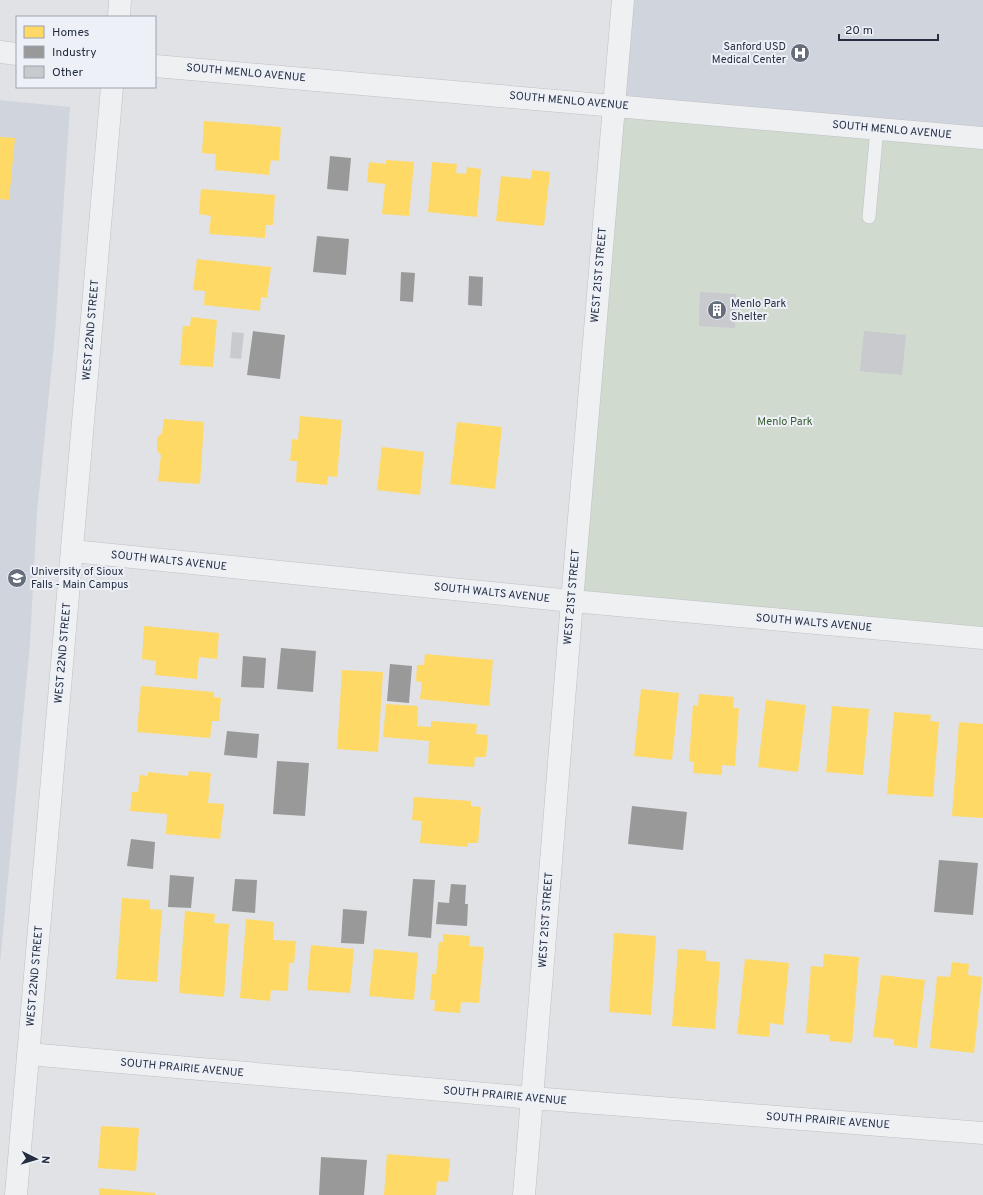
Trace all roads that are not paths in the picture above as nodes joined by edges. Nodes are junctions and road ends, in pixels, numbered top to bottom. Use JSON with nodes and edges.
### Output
{"nodes":[{"id":1,"x":120,"y":0,"type":"edge"},
{"id":2,"x":623,"y":0,"type":"edge"},
{"id":3,"x":119,"y":16,"type":"edge"},
{"id":4,"x":0,"y":52,"type":"edge"},
{"id":5,"x":16,"y":54,"type":"edge"},
{"id":6,"x":156,"y":66,"type":"edge"},
{"id":7,"x":112,"y":88,"type":"edge"},
{"id":8,"x":613,"y":105,"type":"junction"},
{"id":9,"x":877,"y":128,"type":"junction"},
{"id":10,"x":983,"y":138,"type":"edge"},
{"id":11,"x":869,"y":217,"type":"dead end"},
{"id":12,"x":72,"y":551,"type":"junction"},
{"id":13,"x":572,"y":601,"type":"junction"},
{"id":14,"x":983,"y":638,"type":"edge"},
{"id":15,"x":28,"y":1054,"type":"junction"},
{"id":16,"x":532,"y":1098,"type":"junction"},
{"id":17,"x":983,"y":1133,"type":"edge"},
{"id":18,"x":16,"y":1195,"type":"edge"},
{"id":19,"x":524,"y":1195,"type":"edge"}],
"edges":[{"from":1,"to":3,"type":"street"},
{"from":2,"to":8,"type":"street","name":"WEST 21ST STREET"},
{"from":4,"to":5,"type":"street"},
{"from":6,"to":8,"type":"street","name":"SOUTH MENLO AVENUE"},
{"from":7,"to":12,"type":"street","name":"WEST 22ND STREET"},
{"from":8,"to":9,"type":"street","name":"SOUTH MENLO AVENUE"},
{"from":8,"to":13,"type":"street","name":"WEST 21ST STREET"},
{"from":9,"to":10,"type":"street","name":"SOUTH MENLO AVENUE"},
{"from":9,"to":11,"type":"lane"},
{"from":12,"to":13,"type":"street","name":"SOUTH WALTS AVENUE"},
{"from":12,"to":15,"type":"street","name":"WEST 22ND STREET"},
{"from":13,"to":14,"type":"street","name":"SOUTH WALTS AVENUE"},
{"from":13,"to":16,"type":"street","name":"WEST 21ST STREET"},
{"from":15,"to":16,"type":"street","name":"SOUTH PRAIRIE AVENUE"},
{"from":15,"to":18,"type":"street","name":"WEST 22ND STREET"},
{"from":16,"to":17,"type":"street","name":"SOUTH PRAIRIE AVENUE"},
{"from":16,"to":19,"type":"street","name":"WEST 21ST STREET"}]}
